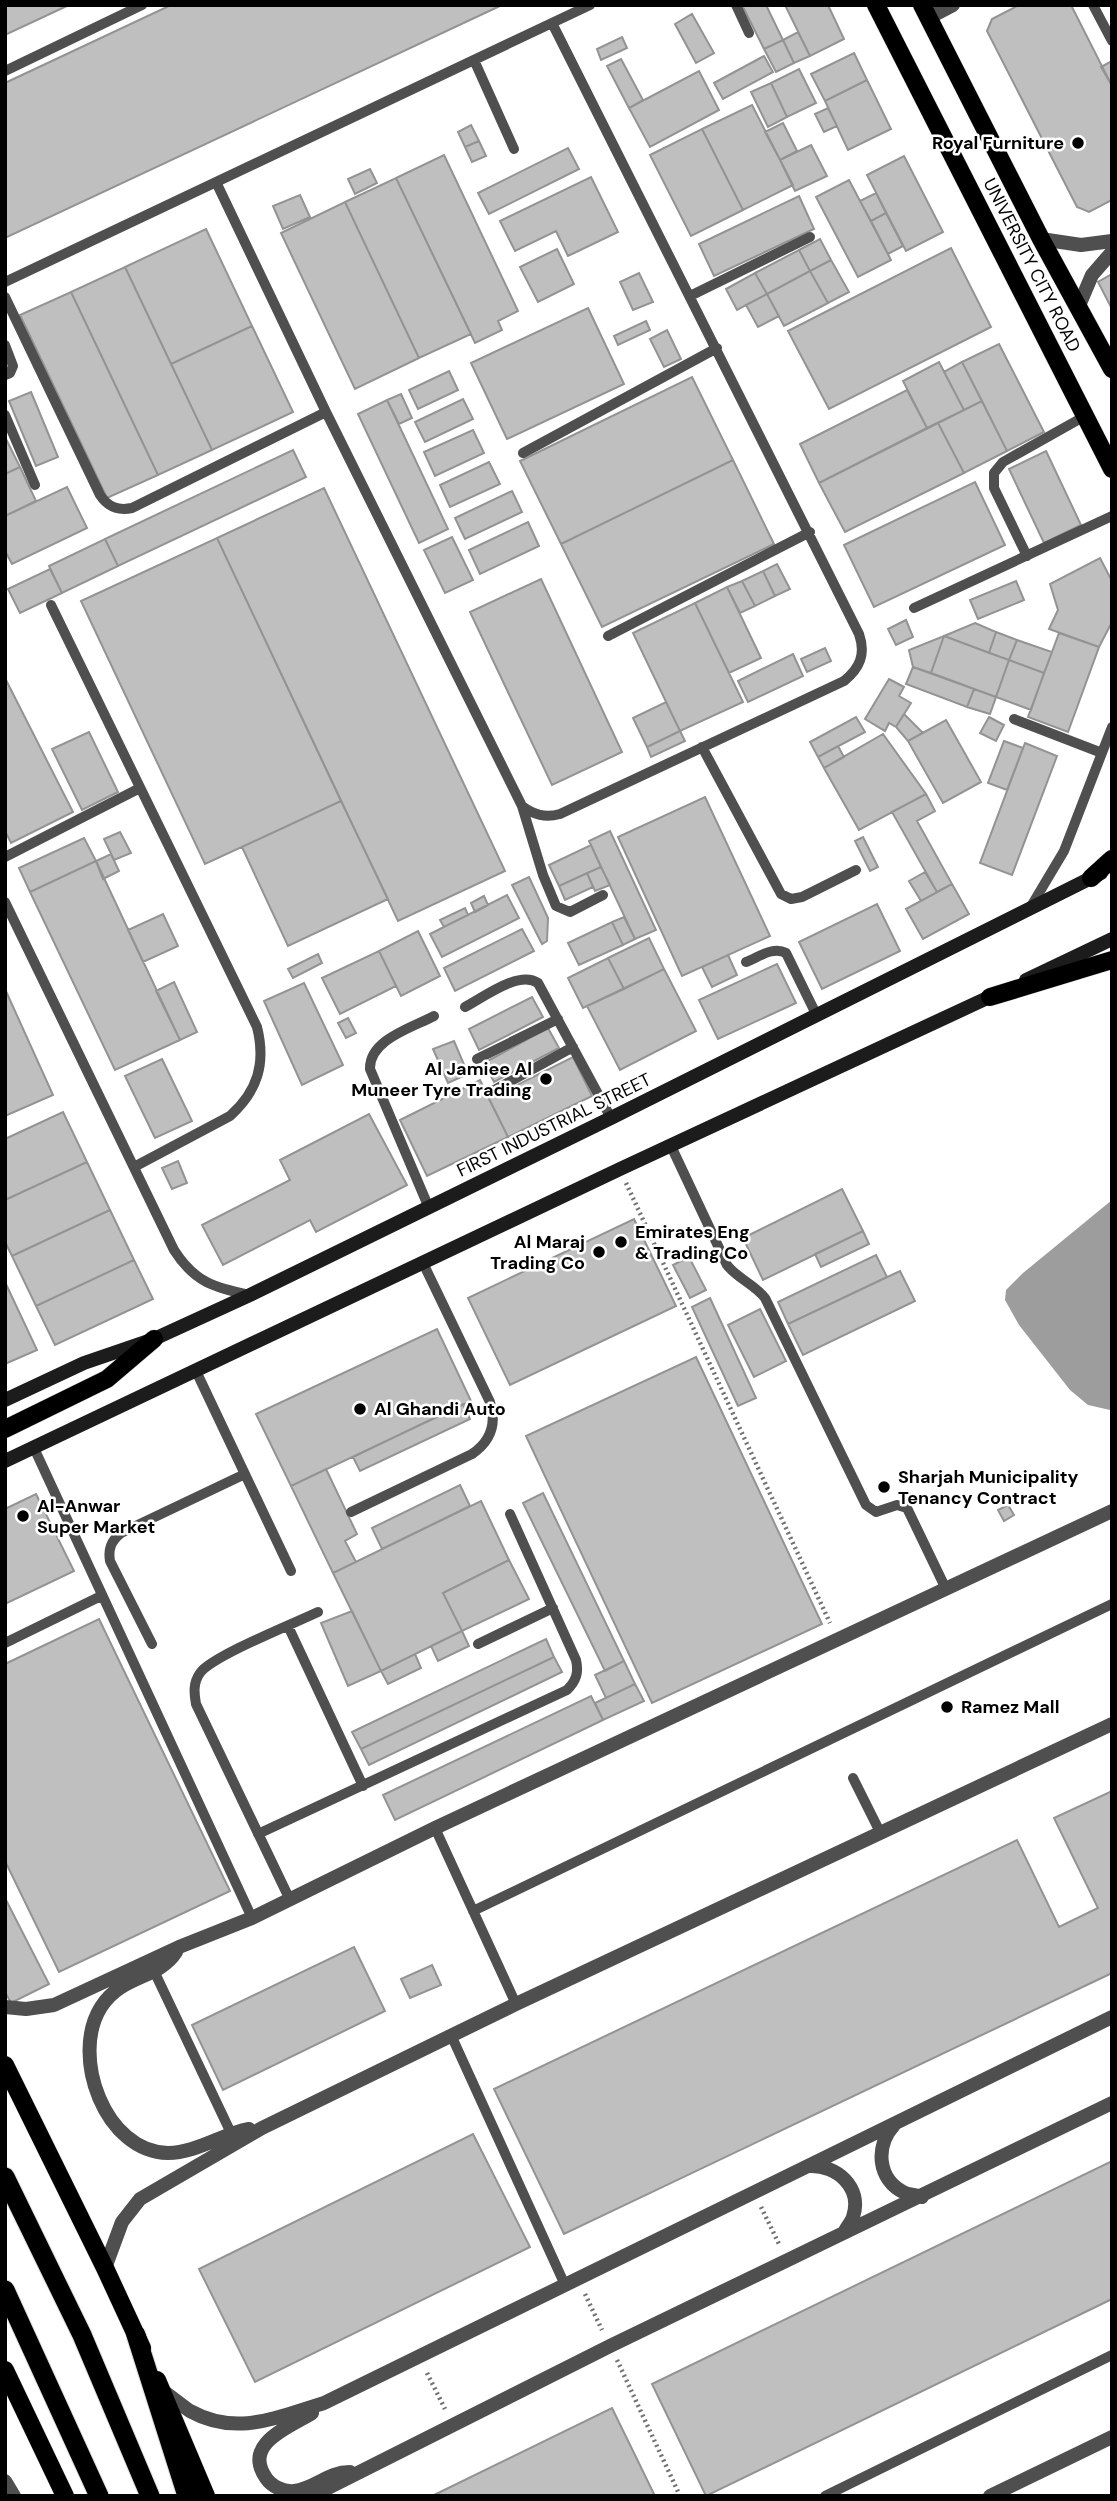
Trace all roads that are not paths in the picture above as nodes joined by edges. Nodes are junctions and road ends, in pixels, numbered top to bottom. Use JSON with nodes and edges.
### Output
{"nodes":[{"id":1,"x":142,"y":5,"type":"edge"},
{"id":2,"x":590,"y":5,"type":"edge"},
{"id":3,"x":736,"y":5,"type":"edge"},
{"id":4,"x":876,"y":5,"type":"edge"},
{"id":5,"x":953,"y":5,"type":"edge"},
{"id":6,"x":1093,"y":5,"type":"edge"},
{"id":7,"x":925,"y":11,"type":"edge"},
{"id":8,"x":552,"y":23,"type":"junction"},
{"id":9,"x":749,"y":33,"type":"dead end"},
{"id":10,"x":1112,"y":41,"type":"edge"},
{"id":11,"x":474,"y":60,"type":"junction"},
{"id":12,"x":5,"y":71,"type":"edge"},
{"id":13,"x":514,"y":149,"type":"dead end"},
{"id":14,"x":216,"y":182,"type":"junction"},
{"id":15,"x":810,"y":237,"type":"dead end"},
{"id":16,"x":1041,"y":239,"type":"junction"},
{"id":17,"x":1112,"y":241,"type":"edge"},
{"id":18,"x":1112,"y":252,"type":"edge"},
{"id":19,"x":5,"y":282,"type":"edge"},
{"id":20,"x":5,"y":296,"type":"edge"},
{"id":21,"x":690,"y":296,"type":"junction"},
{"id":22,"x":1078,"y":308,"type":"junction"},
{"id":23,"x":5,"y":345,"type":"edge"},
{"id":24,"x":717,"y":348,"type":"junction"},
{"id":25,"x":1112,"y":369,"type":"edge"},
{"id":26,"x":5,"y":375,"type":"edge"},
{"id":27,"x":326,"y":412,"type":"junction"},
{"id":28,"x":5,"y":415,"type":"edge"},
{"id":29,"x":1085,"y":416,"type":"junction"},
{"id":30,"x":523,"y":453,"type":"dead end"},
{"id":31,"x":1112,"y":469,"type":"edge"},
{"id":32,"x":35,"y":485,"type":"dead end"},
{"id":33,"x":1112,"y":516,"type":"edge"},
{"id":34,"x":810,"y":532,"type":"junction"},
{"id":35,"x":1027,"y":556,"type":"junction"},
{"id":36,"x":51,"y":605,"type":"dead end"},
{"id":37,"x":914,"y":608,"type":"dead end"},
{"id":38,"x":608,"y":636,"type":"dead end"},
{"id":39,"x":1014,"y":719,"type":"dead end"},
{"id":40,"x":1112,"y":727,"type":"edge"},
{"id":41,"x":702,"y":747,"type":"junction"},
{"id":42,"x":1102,"y":753,"type":"junction"},
{"id":43,"x":140,"y":788,"type":"junction"},
{"id":44,"x":522,"y":806,"type":"junction"},
{"id":45,"x":5,"y":857,"type":"edge"},
{"id":46,"x":1112,"y":859,"type":"edge"},
{"id":47,"x":1112,"y":868,"type":"edge"},
{"id":48,"x":856,"y":870,"type":"dead end"},
{"id":49,"x":1091,"y":878,"type":"junction"},
{"id":50,"x":603,"y":895,"type":"dead end"},
{"id":51,"x":5,"y":902,"type":"edge"},
{"id":52,"x":1028,"y":911,"type":"junction"},
{"id":53,"x":1112,"y":939,"type":"edge"},
{"id":54,"x":1112,"y":960,"type":"edge"},
{"id":55,"x":746,"y":962,"type":"dead end"},
{"id":56,"x":1088,"y":968,"type":"junction"},
{"id":57,"x":1112,"y":969,"type":"edge"},
{"id":58,"x":990,"y":997,"type":"junction"},
{"id":59,"x":465,"y":1007,"type":"dead end"},
{"id":60,"x":434,"y":1016,"type":"dead end"},
{"id":61,"x":817,"y":1016,"type":"junction"},
{"id":62,"x":558,"y":1018,"type":"junction"},
{"id":63,"x":573,"y":1047,"type":"junction"},
{"id":64,"x":477,"y":1059,"type":"dead end"},
{"id":65,"x":489,"y":1093,"type":"dead end"},
{"id":66,"x":611,"y":1118,"type":"junction"},
{"id":67,"x":671,"y":1146,"type":"junction"},
{"id":68,"x":134,"y":1167,"type":"junction"},
{"id":69,"x":429,"y":1208,"type":"junction"},
{"id":70,"x":424,"y":1263,"type":"junction"},
{"id":71,"x":250,"y":1295,"type":"junction"},
{"id":72,"x":154,"y":1339,"type":"junction"},
{"id":73,"x":196,"y":1371,"type":"junction"},
{"id":74,"x":5,"y":1400,"type":"edge"},
{"id":75,"x":5,"y":1429,"type":"edge"},
{"id":76,"x":34,"y":1448,"type":"junction"},
{"id":77,"x":5,"y":1461,"type":"edge"},
{"id":78,"x":245,"y":1474,"type":"junction"},
{"id":79,"x":1112,"y":1511,"type":"edge"},
{"id":80,"x":351,"y":1512,"type":"dead end"},
{"id":81,"x":510,"y":1514,"type":"dead end"},
{"id":82,"x":291,"y":1571,"type":"dead end"},
{"id":83,"x":946,"y":1589,"type":"junction"},
{"id":84,"x":101,"y":1596,"type":"junction"},
{"id":85,"x":1112,"y":1604,"type":"edge"},
{"id":86,"x":553,"y":1608,"type":"junction"},
{"id":87,"x":318,"y":1612,"type":"dead end"},
{"id":88,"x":288,"y":1626,"type":"junction"},
{"id":89,"x":5,"y":1643,"type":"edge"},
{"id":90,"x":152,"y":1644,"type":"dead end"},
{"id":91,"x":478,"y":1644,"type":"dead end"},
{"id":92,"x":1112,"y":1724,"type":"edge"},
{"id":93,"x":853,"y":1777,"type":"dead end"},
{"id":94,"x":363,"y":1786,"type":"junction"},
{"id":95,"x":435,"y":1828,"type":"junction"},
{"id":96,"x":258,"y":1834,"type":"junction"},
{"id":97,"x":881,"y":1834,"type":"junction"},
{"id":98,"x":290,"y":1900,"type":"junction"},
{"id":99,"x":473,"y":1911,"type":"junction"},
{"id":100,"x":252,"y":1919,"type":"junction"},
{"id":101,"x":179,"y":1947,"type":"junction"},
{"id":102,"x":154,"y":1971,"type":"junction"},
{"id":103,"x":516,"y":2004,"type":"junction"},
{"id":104,"x":5,"y":2007,"type":"edge"},
{"id":105,"x":1112,"y":2017,"type":"edge"},
{"id":106,"x":452,"y":2035,"type":"junction"},
{"id":107,"x":5,"y":2065,"type":"edge"},
{"id":108,"x":1112,"y":2103,"type":"edge"},
{"id":109,"x":897,"y":2122,"type":"junction"},
{"id":110,"x":262,"y":2127,"type":"junction"},
{"id":111,"x":231,"y":2133,"type":"junction"},
{"id":112,"x":807,"y":2167,"type":"junction"},
{"id":113,"x":5,"y":2177,"type":"edge"},
{"id":114,"x":922,"y":2196,"type":"junction"},
{"id":115,"x":845,"y":2231,"type":"junction"},
{"id":116,"x":105,"y":2268,"type":"junction"},
{"id":117,"x":571,"y":2282,"type":"junction"},
{"id":118,"x":5,"y":2290,"type":"edge"},
{"id":119,"x":136,"y":2335,"type":"junction"},
{"id":120,"x":1112,"y":2355,"type":"edge"},
{"id":121,"x":5,"y":2370,"type":"edge"},
{"id":122,"x":163,"y":2391,"type":"junction"},
{"id":123,"x":324,"y":2403,"type":"junction"},
{"id":124,"x":1112,"y":2437,"type":"edge"},
{"id":125,"x":356,"y":2473,"type":"junction"},
{"id":126,"x":5,"y":2481,"type":"edge"},
{"id":127,"x":14,"y":2496,"type":"edge"},
{"id":128,"x":65,"y":2496,"type":"edge"},
{"id":129,"x":99,"y":2496,"type":"edge"},
{"id":130,"x":150,"y":2496,"type":"edge"},
{"id":131,"x":187,"y":2496,"type":"edge"},
{"id":132,"x":206,"y":2496,"type":"edge"},
{"id":133,"x":312,"y":2496,"type":"edge"},
{"id":134,"x":825,"y":2496,"type":"edge"},
{"id":135,"x":990,"y":2496,"type":"edge"}],
"edges":[{"from":1,"to":12,"type":"lane"},
{"from":2,"to":8,"type":"lane"},
{"from":3,"to":9,"type":"lane"},
{"from":4,"to":29,"type":"main road","name":"UNIVERSITY CITY ROAD"},
{"from":5,"to":7,"type":"street"},
{"from":6,"to":10,"type":"lane"},
{"from":7,"to":16,"type":"main road","name":"UNIVERSITY CITY ROAD"},
{"from":8,"to":11,"type":"lane"},
{"from":8,"to":21,"type":"lane"},
{"from":11,"to":13,"type":"lane"},
{"from":11,"to":14,"type":"lane"},
{"from":14,"to":19,"type":"lane"},
{"from":14,"to":27,"type":"lane"},
{"from":15,"to":21,"type":"lane"},
{"from":16,"to":17,"type":"street"},
{"from":16,"to":22,"type":"main road","name":"UNIVERSITY CITY ROAD"},
{"from":18,"to":22,"type":"street"},
{"from":20,"to":27,"type":"lane"},
{"from":21,"to":24,"type":"lane"},
{"from":22,"to":25,"type":"main road","name":"UNIVERSITY CITY ROAD"},
{"from":23,"to":26,"type":"lane"},
{"from":24,"to":30,"type":"lane"},
{"from":24,"to":34,"type":"lane"},
{"from":27,"to":44,"type":"lane"},
{"from":28,"to":32,"type":"lane"},
{"from":29,"to":31,"type":"main road","name":"UNIVERSITY CITY ROAD"},
{"from":29,"to":35,"type":"lane"},
{"from":33,"to":35,"type":"lane"},
{"from":34,"to":38,"type":"lane"},
{"from":34,"to":41,"type":"lane"},
{"from":35,"to":37,"type":"lane"},
{"from":36,"to":43,"type":"lane"},
{"from":39,"to":42,"type":"lane"},
{"from":40,"to":42,"type":"lane"},
{"from":41,"to":44,"type":"lane"},
{"from":41,"to":48,"type":"lane"},
{"from":42,"to":52,"type":"lane"},
{"from":43,"to":45,"type":"lane"},
{"from":43,"to":68,"type":"lane"},
{"from":44,"to":50,"type":"lane"},
{"from":46,"to":49,"type":"main road"},
{"from":47,"to":49,"type":"main road","name":"FIRST INDUSTRIAL STREET"},
{"from":49,"to":52,"type":"main road","name":"FIRST INDUSTRIAL STREET"},
{"from":51,"to":68,"type":"lane"},
{"from":52,"to":61,"type":"main road","name":"FIRST INDUSTRIAL STREET"},
{"from":53,"to":58,"type":"main road"},
{"from":54,"to":56,"type":"main road"},
{"from":55,"to":61,"type":"lane"},
{"from":56,"to":57,"type":"lane"},
{"from":56,"to":58,"type":"main road"},
{"from":58,"to":67,"type":"main road"},
{"from":59,"to":62,"type":"lane"},
{"from":60,"to":69,"type":"lane"},
{"from":61,"to":66,"type":"main road","name":"FIRST INDUSTRIAL STREET"},
{"from":62,"to":63,"type":"lane"},
{"from":62,"to":64,"type":"lane"},
{"from":63,"to":65,"type":"lane"},
{"from":63,"to":66,"type":"lane"},
{"from":66,"to":69,"type":"main road","name":"FIRST INDUSTRIAL STREET"},
{"from":67,"to":70,"type":"main road"},
{"from":67,"to":83,"type":"lane"},
{"from":68,"to":71,"type":"lane"},
{"from":69,"to":71,"type":"main road","name":"FIRST INDUSTRIAL STREET"},
{"from":70,"to":73,"type":"main road"},
{"from":70,"to":80,"type":"lane"},
{"from":71,"to":72,"type":"main road","name":"FIRST INDUSTRIAL STREET"},
{"from":72,"to":74,"type":"main road","name":"FIRST INDUSTRIAL STREET"},
{"from":72,"to":75,"type":"main road"},
{"from":73,"to":76,"type":"main road"},
{"from":73,"to":78,"type":"lane"},
{"from":76,"to":77,"type":"main road"},
{"from":76,"to":84,"type":"lane"},
{"from":78,"to":82,"type":"lane"},
{"from":78,"to":90,"type":"lane"},
{"from":79,"to":83,"type":"street"},
{"from":81,"to":86,"type":"lane"},
{"from":83,"to":95,"type":"street"},
{"from":84,"to":89,"type":"lane"},
{"from":84,"to":100,"type":"lane"},
{"from":85,"to":99,"type":"lane"},
{"from":86,"to":91,"type":"lane"},
{"from":86,"to":94,"type":"lane"},
{"from":87,"to":88,"type":"lane"},
{"from":88,"to":94,"type":"lane"},
{"from":88,"to":96,"type":"lane"},
{"from":92,"to":97,"type":"street"},
{"from":93,"to":97,"type":"lane"},
{"from":94,"to":96,"type":"lane"},
{"from":95,"to":98,"type":"street"},
{"from":95,"to":99,"type":"lane"},
{"from":96,"to":98,"type":"lane"},
{"from":97,"to":103,"type":"street"},
{"from":98,"to":100,"type":"street"},
{"from":99,"to":103,"type":"lane"},
{"from":100,"to":101,"type":"street"},
{"from":101,"to":102,"type":"street"},
{"from":101,"to":104,"type":"street"},
{"from":102,"to":111,"type":"lane"},
{"from":102,"to":111,"type":"street"},
{"from":103,"to":106,"type":"street"},
{"from":105,"to":109,"type":"street"},
{"from":106,"to":110,"type":"street"},
{"from":106,"to":117,"type":"lane"},
{"from":107,"to":116,"type":"main road"},
{"from":108,"to":114,"type":"street"},
{"from":109,"to":112,"type":"street"},
{"from":109,"to":114,"type":"street"},
{"from":110,"to":111,"type":"street"},
{"from":110,"to":116,"type":"street"},
{"from":112,"to":115,"type":"street"},
{"from":112,"to":117,"type":"street"},
{"from":113,"to":130,"type":"highway"},
{"from":114,"to":115,"type":"street"},
{"from":115,"to":125,"type":"street"},
{"from":116,"to":119,"type":"main road"},
{"from":117,"to":123,"type":"street"},
{"from":118,"to":129,"type":"highway"},
{"from":119,"to":122,"type":"main road"},
{"from":119,"to":131,"type":"highway"},
{"from":120,"to":134,"type":"lane"},
{"from":121,"to":128,"type":"main road"},
{"from":122,"to":123,"type":"street"},
{"from":122,"to":132,"type":"main road"},
{"from":123,"to":125,"type":"street"},
{"from":124,"to":135,"type":"street"},
{"from":125,"to":133,"type":"street"},
{"from":126,"to":127,"type":"street"}]}
